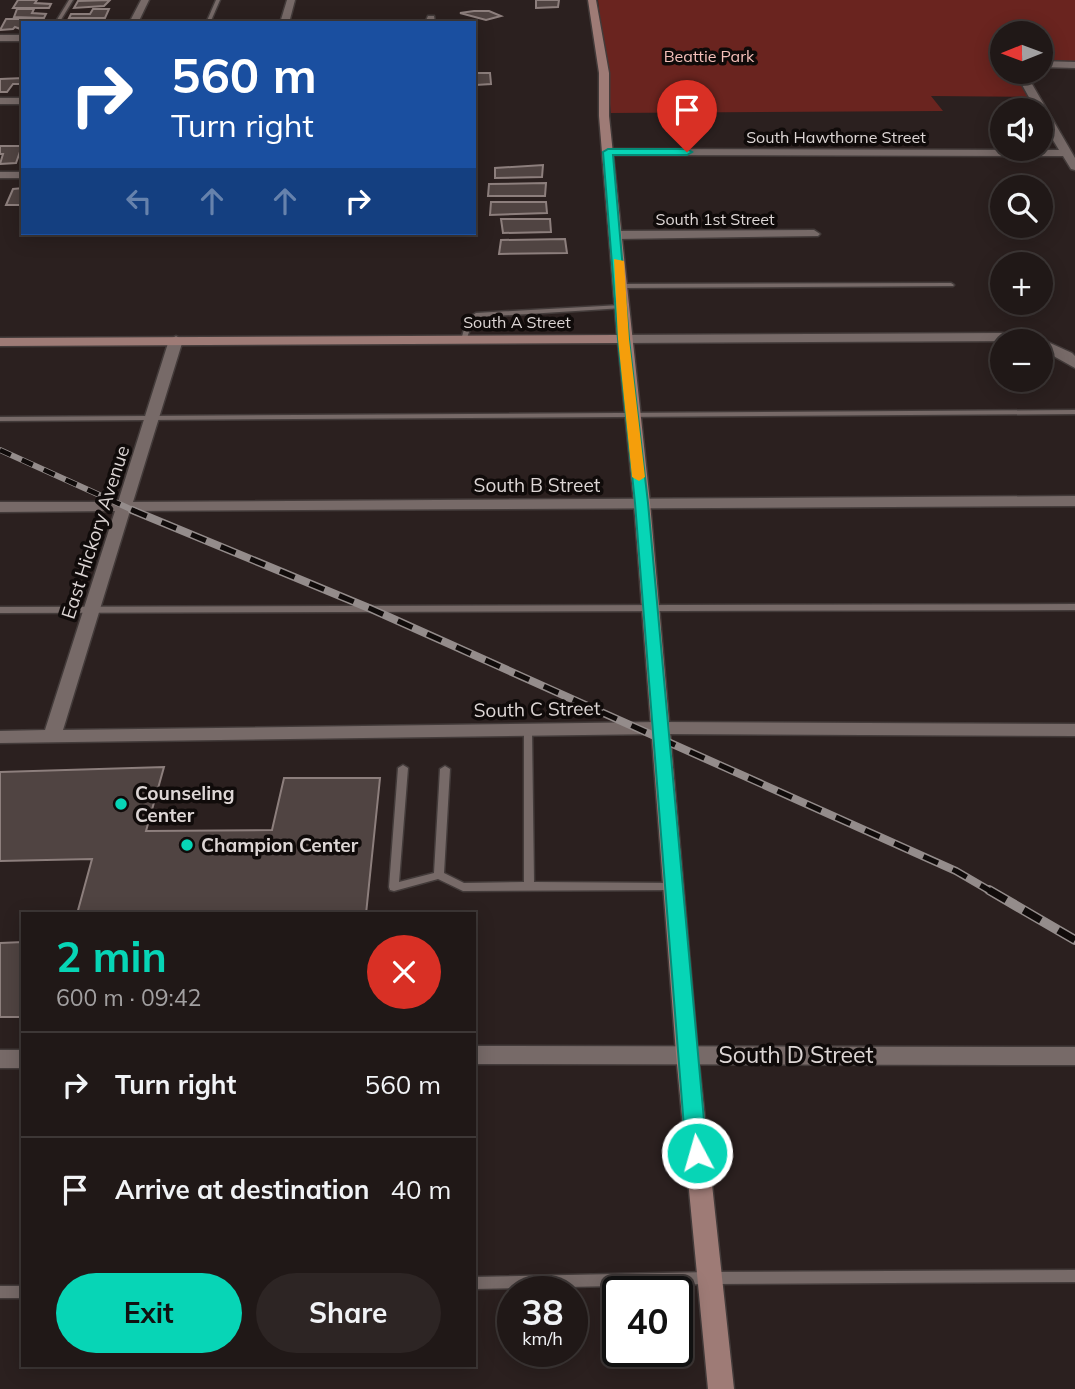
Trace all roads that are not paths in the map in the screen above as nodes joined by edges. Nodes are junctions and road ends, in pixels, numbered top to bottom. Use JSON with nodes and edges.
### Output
{"nodes":[{"id":1,"x":71,"y":0,"type":"edge"},
{"id":2,"x":145,"y":0,"type":"edge"},
{"id":3,"x":218,"y":0,"type":"edge"},
{"id":4,"x":291,"y":0,"type":"edge"},
{"id":5,"x":592,"y":0,"type":"edge"},
{"id":6,"x":58,"y":21,"type":"edge"},
{"id":7,"x":134,"y":21,"type":"edge"},
{"id":8,"x":209,"y":21,"type":"edge"},
{"id":9,"x":285,"y":21,"type":"edge"},
{"id":10,"x":0,"y":38,"type":"edge"},
{"id":11,"x":21,"y":38,"type":"edge"},
{"id":12,"x":1054,"y":64,"type":"edge"},
{"id":13,"x":1075,"y":65,"type":"edge"},
{"id":14,"x":0,"y":101,"type":"edge"},
{"id":15,"x":21,"y":101,"type":"edge"},
{"id":16,"x":1053,"y":132,"type":"edge"},
{"id":17,"x":608,"y":152,"type":"junction"},
{"id":18,"x":1065,"y":153,"type":"junction"},
{"id":19,"x":1075,"y":167,"type":"edge"},
{"id":20,"x":21,"y":174,"type":"edge"},
{"id":21,"x":0,"y":175,"type":"edge"},
{"id":22,"x":814,"y":234,"type":"dead end"},
{"id":23,"x":617,"y":235,"type":"junction"},
{"id":24,"x":951,"y":285,"type":"dead end"},
{"id":25,"x":620,"y":286,"type":"junction"},
{"id":26,"x":621,"y":307,"type":"junction"},
{"id":27,"x":990,"y":338,"type":"edge"},
{"id":28,"x":624,"y":339,"type":"junction"},
{"id":29,"x":176,"y":340,"type":"junction"},
{"id":30,"x":464,"y":340,"type":"junction"},
{"id":31,"x":0,"y":342,"type":"edge"},
{"id":32,"x":1053,"y":350,"type":"edge"},
{"id":33,"x":1075,"y":364,"type":"edge"},
{"id":34,"x":1075,"y":412,"type":"edge"},
{"id":35,"x":632,"y":414,"type":"junction"},
{"id":36,"x":0,"y":419,"type":"edge"},
{"id":37,"x":153,"y":420,"type":"junction"},
{"id":38,"x":1075,"y":501,"type":"edge"},
{"id":39,"x":642,"y":503,"type":"junction"},
{"id":40,"x":0,"y":507,"type":"edge"},
{"id":41,"x":125,"y":507,"type":"junction"},
{"id":42,"x":650,"y":606,"type":"junction"},
{"id":43,"x":1075,"y":607,"type":"edge"},
{"id":44,"x":0,"y":610,"type":"edge"},
{"id":45,"x":91,"y":610,"type":"junction"},
{"id":46,"x":659,"y":729,"type":"junction"},
{"id":47,"x":528,"y":730,"type":"junction"},
{"id":48,"x":1075,"y":730,"type":"edge"},
{"id":49,"x":0,"y":737,"type":"edge"},
{"id":50,"x":52,"y":737,"type":"junction"},
{"id":51,"x":403,"y":768,"type":"dead end"},
{"id":52,"x":445,"y":769,"type":"dead end"},
{"id":53,"x":439,"y":875,"type":"junction"},
{"id":54,"x":529,"y":886,"type":"junction"},
{"id":55,"x":673,"y":887,"type":"junction"},
{"id":56,"x":687,"y":1054,"type":"junction"},
{"id":57,"x":476,"y":1055,"type":"edge"},
{"id":58,"x":1075,"y":1056,"type":"edge"},
{"id":59,"x":0,"y":1059,"type":"edge"},
{"id":60,"x":21,"y":1059,"type":"edge"},
{"id":61,"x":1075,"y":1276,"type":"edge"},
{"id":62,"x":710,"y":1278,"type":"junction"},
{"id":63,"x":476,"y":1283,"type":"edge"},
{"id":64,"x":0,"y":1292,"type":"edge"},
{"id":65,"x":21,"y":1292,"type":"edge"},
{"id":66,"x":721,"y":1389,"type":"edge"}],
"edges":[{"from":1,"to":6,"type":"lane"},
{"from":2,"to":7,"type":"street"},
{"from":3,"to":8,"type":"lane"},
{"from":4,"to":9,"type":"street"},
{"from":5,"to":17,"type":"street"},
{"from":10,"to":11,"type":"street"},
{"from":12,"to":13,"type":"street"},
{"from":14,"to":15,"type":"street"},
{"from":16,"to":18,"type":"street"},
{"from":17,"to":18,"type":"street","name":"South Hawthorne Street"},
{"from":17,"to":23,"type":"street"},
{"from":18,"to":19,"type":"street"},
{"from":20,"to":21,"type":"street"},
{"from":22,"to":23,"type":"street","name":"South 1st Street"},
{"from":23,"to":25,"type":"street"},
{"from":24,"to":25,"type":"lane"},
{"from":25,"to":26,"type":"street"},
{"from":26,"to":28,"type":"street"},
{"from":26,"to":30,"type":"lane"},
{"from":27,"to":28,"type":"street","name":"South A Street"},
{"from":28,"to":30,"type":"street","name":"South A Street"},
{"from":28,"to":35,"type":"street"},
{"from":29,"to":30,"type":"street","name":"South A Street"},
{"from":29,"to":31,"type":"street","name":"South A Street"},
{"from":29,"to":37,"type":"street","name":"East Hickory Avenue"},
{"from":32,"to":33,"type":"street"},
{"from":34,"to":35,"type":"lane"},
{"from":35,"to":37,"type":"lane"},
{"from":35,"to":39,"type":"street"},
{"from":36,"to":37,"type":"lane"},
{"from":37,"to":41,"type":"street","name":"East Hickory Avenue"},
{"from":38,"to":39,"type":"street","name":"South B Street"},
{"from":39,"to":41,"type":"street","name":"South B Street"},
{"from":39,"to":42,"type":"street"},
{"from":40,"to":41,"type":"street","name":"South B Street"},
{"from":41,"to":45,"type":"street","name":"East Hickory Avenue"},
{"from":42,"to":43,"type":"lane"},
{"from":42,"to":45,"type":"lane"},
{"from":42,"to":46,"type":"street"},
{"from":44,"to":45,"type":"lane"},
{"from":45,"to":50,"type":"street","name":"East Hickory Avenue"},
{"from":46,"to":47,"type":"street","name":"South C Street"},
{"from":46,"to":48,"type":"street","name":"South C Street"},
{"from":46,"to":55,"type":"street"},
{"from":47,"to":50,"type":"street","name":"South C Street"},
{"from":47,"to":54,"type":"lane"},
{"from":49,"to":50,"type":"street","name":"South C Street"},
{"from":51,"to":53,"type":"lane"},
{"from":52,"to":53,"type":"lane"},
{"from":53,"to":54,"type":"lane"},
{"from":54,"to":55,"type":"lane"},
{"from":55,"to":56,"type":"street"},
{"from":56,"to":57,"type":"street","name":"South D Street"},
{"from":56,"to":58,"type":"street","name":"South D Street"},
{"from":56,"to":62,"type":"street"},
{"from":59,"to":60,"type":"street"},
{"from":61,"to":62,"type":"lane"},
{"from":62,"to":63,"type":"lane"},
{"from":62,"to":66,"type":"street"},
{"from":64,"to":65,"type":"lane"}]}
